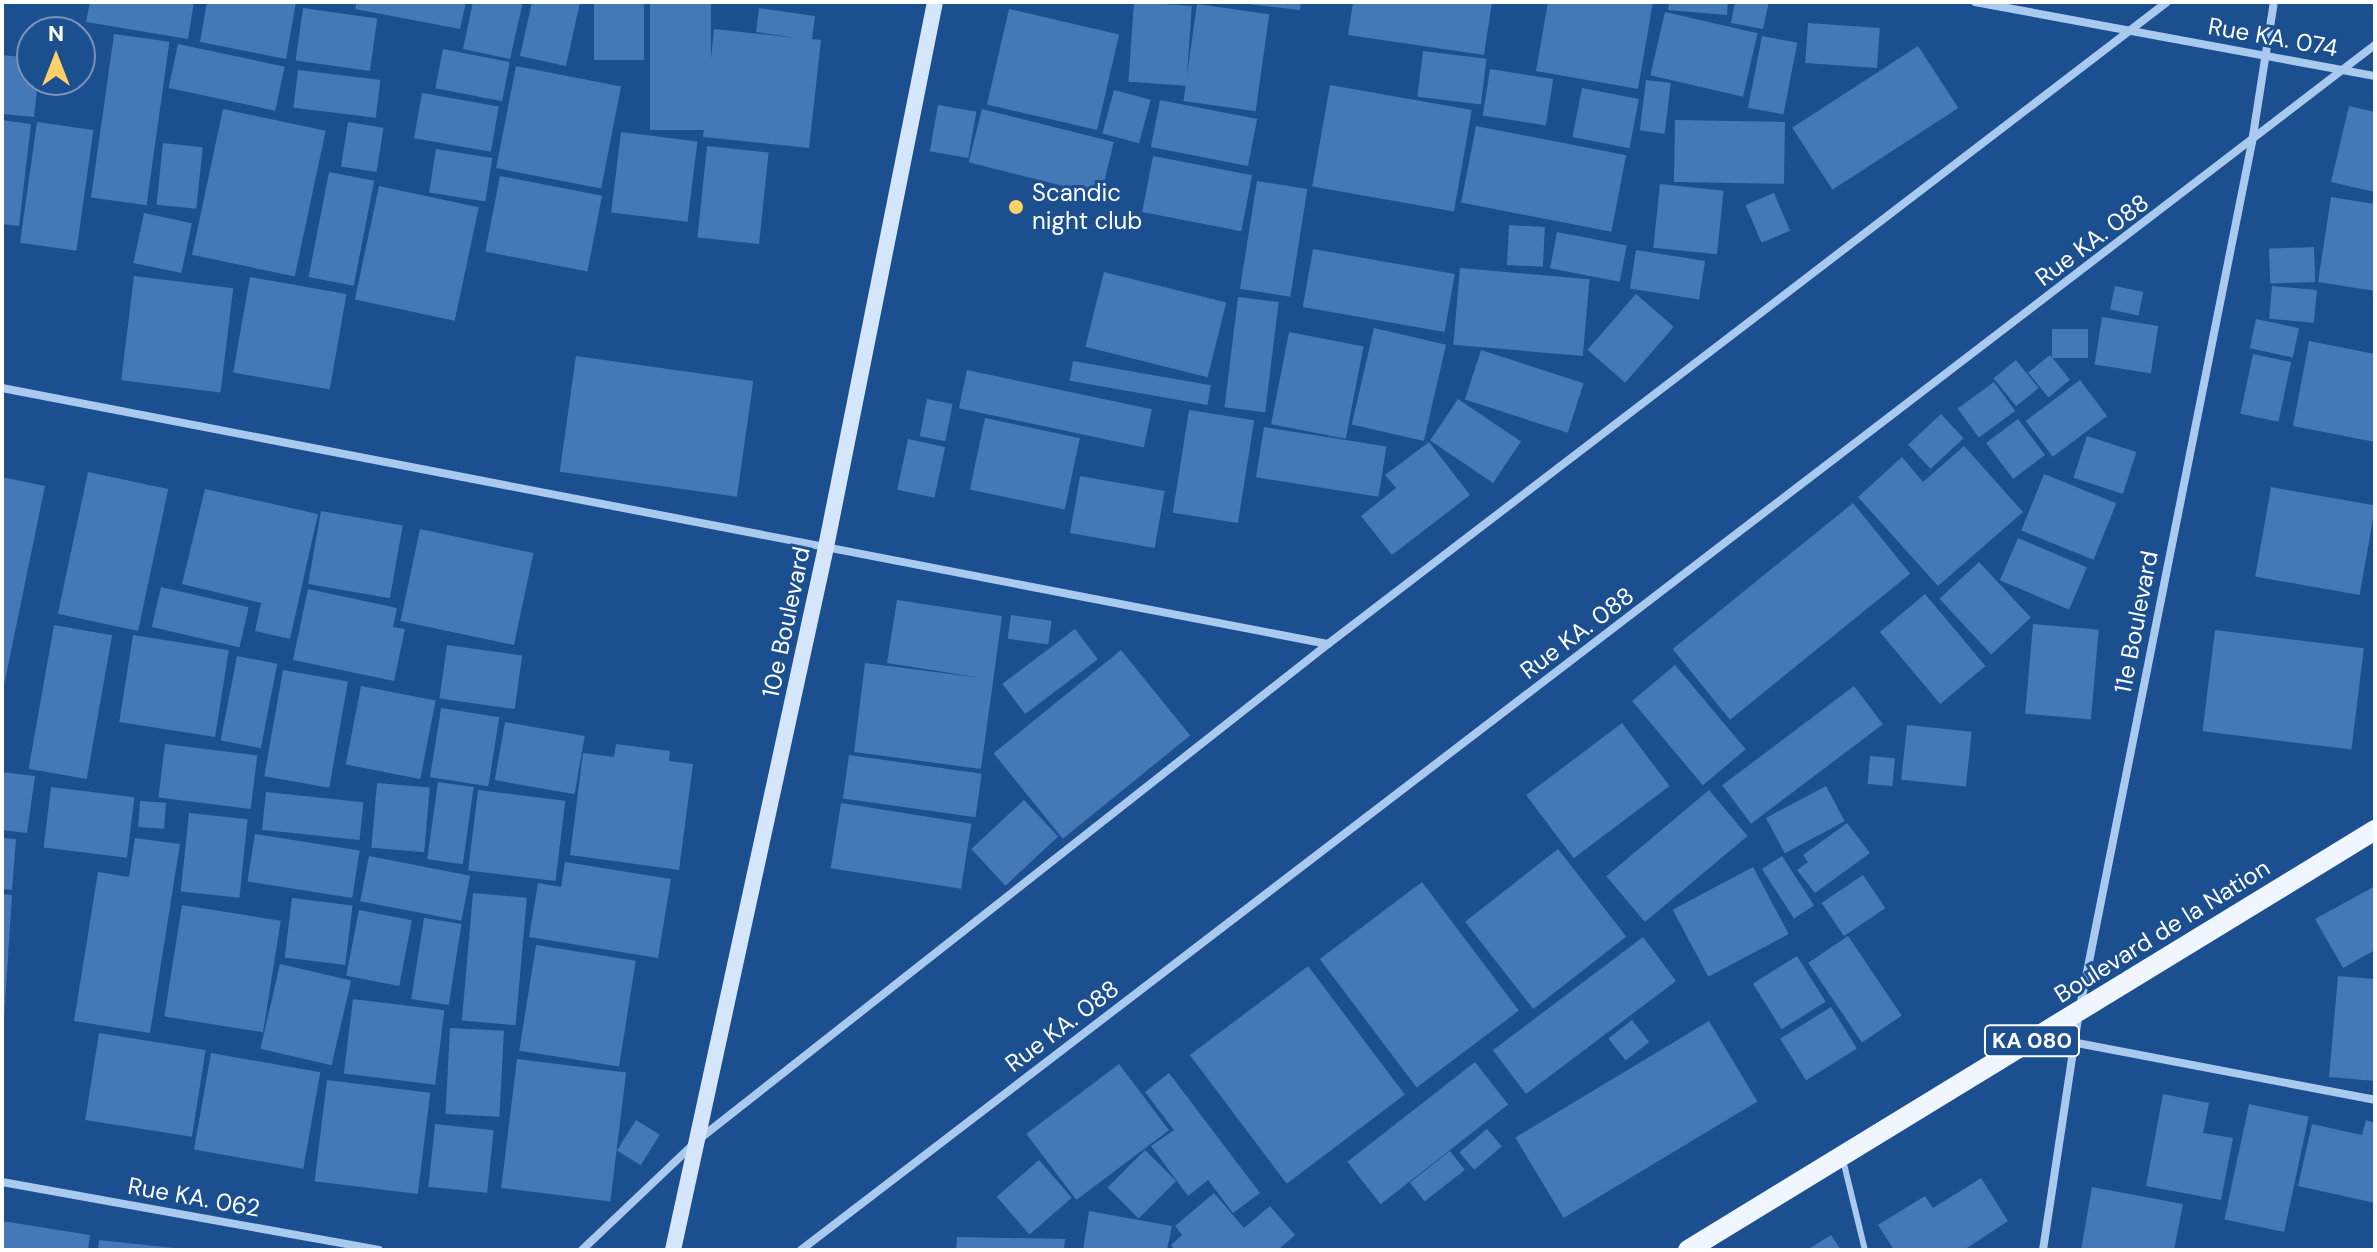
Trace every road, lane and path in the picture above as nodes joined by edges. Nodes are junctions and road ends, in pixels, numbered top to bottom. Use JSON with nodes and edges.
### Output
{"nodes":[{"id":1,"x":935,"y":2,"type":"edge"},
{"id":2,"x":1975,"y":2,"type":"edge"},
{"id":3,"x":2167,"y":2,"type":"edge"},
{"id":4,"x":2274,"y":2,"type":"edge"},
{"id":5,"x":2130,"y":31,"type":"junction"},
{"id":6,"x":2375,"y":45,"type":"edge"},
{"id":7,"x":2265,"y":56,"type":"junction"},
{"id":8,"x":2343,"y":70,"type":"junction"},
{"id":9,"x":2375,"y":76,"type":"edge"},
{"id":10,"x":2252,"y":142,"type":"junction"},
{"id":11,"x":2,"y":388,"type":"edge"},
{"id":12,"x":826,"y":547,"type":"junction"},
{"id":13,"x":1328,"y":644,"type":"junction"},
{"id":14,"x":2375,"y":830,"type":"edge"},
{"id":15,"x":2079,"y":1012,"type":"junction"},
{"id":16,"x":2077,"y":1043,"type":"junction"},
{"id":17,"x":2375,"y":1100,"type":"edge"},
{"id":18,"x":698,"y":1140,"type":"junction"},
{"id":19,"x":1842,"y":1156,"type":"junction"},
{"id":20,"x":2,"y":1182,"type":"edge"},
{"id":21,"x":379,"y":1250,"type":"edge"},
{"id":22,"x":582,"y":1250,"type":"edge"},
{"id":23,"x":673,"y":1250,"type":"edge"},
{"id":24,"x":801,"y":1250,"type":"edge"},
{"id":25,"x":1688,"y":1250,"type":"edge"},
{"id":26,"x":1865,"y":1250,"type":"edge"},
{"id":27,"x":2043,"y":1250,"type":"edge"}],
"edges":[{"from":1,"to":12,"type":"main road","name":"10e Boulevard"},
{"from":2,"to":5,"type":"street","name":"Rue KA. 074"},
{"from":3,"to":5,"type":"street"},
{"from":4,"to":7,"type":"street","name":"11e Boulevard"},
{"from":5,"to":7,"type":"street","name":"Rue KA. 074"},
{"from":5,"to":13,"type":"street"},
{"from":6,"to":8,"type":"street","name":"Rue KA. 088"},
{"from":7,"to":8,"type":"street","name":"Rue KA. 074"},
{"from":7,"to":10,"type":"street","name":"11e Boulevard"},
{"from":8,"to":9,"type":"street","name":"Rue KA. 074"},
{"from":8,"to":10,"type":"street","name":"Rue KA. 088"},
{"from":10,"to":15,"type":"street","name":"11e Boulevard"},
{"from":10,"to":24,"type":"street","name":"Rue KA. 088"},
{"from":11,"to":12,"type":"street"},
{"from":12,"to":13,"type":"street"},
{"from":12,"to":18,"type":"main road","name":"10e Boulevard"},
{"from":13,"to":18,"type":"street"},
{"from":14,"to":15,"type":"main road","name":"Boulevard de la Nation","number":"KA 080"},
{"from":15,"to":16,"type":"street","name":"11e Boulevard"},
{"from":15,"to":19,"type":"main road","name":"Boulevard de la Nation","number":"KA 080"},
{"from":16,"to":17,"type":"street"},
{"from":16,"to":27,"type":"street","name":"11e Boulevard"},
{"from":18,"to":22,"type":"street"},
{"from":18,"to":23,"type":"main road","name":"10e Boulevard"},
{"from":19,"to":25,"type":"main road","name":"Boulevard de la Nation","number":"KA 080"},
{"from":19,"to":26,"type":"lane"},
{"from":20,"to":21,"type":"street","name":"Rue KA. 062"}]}
